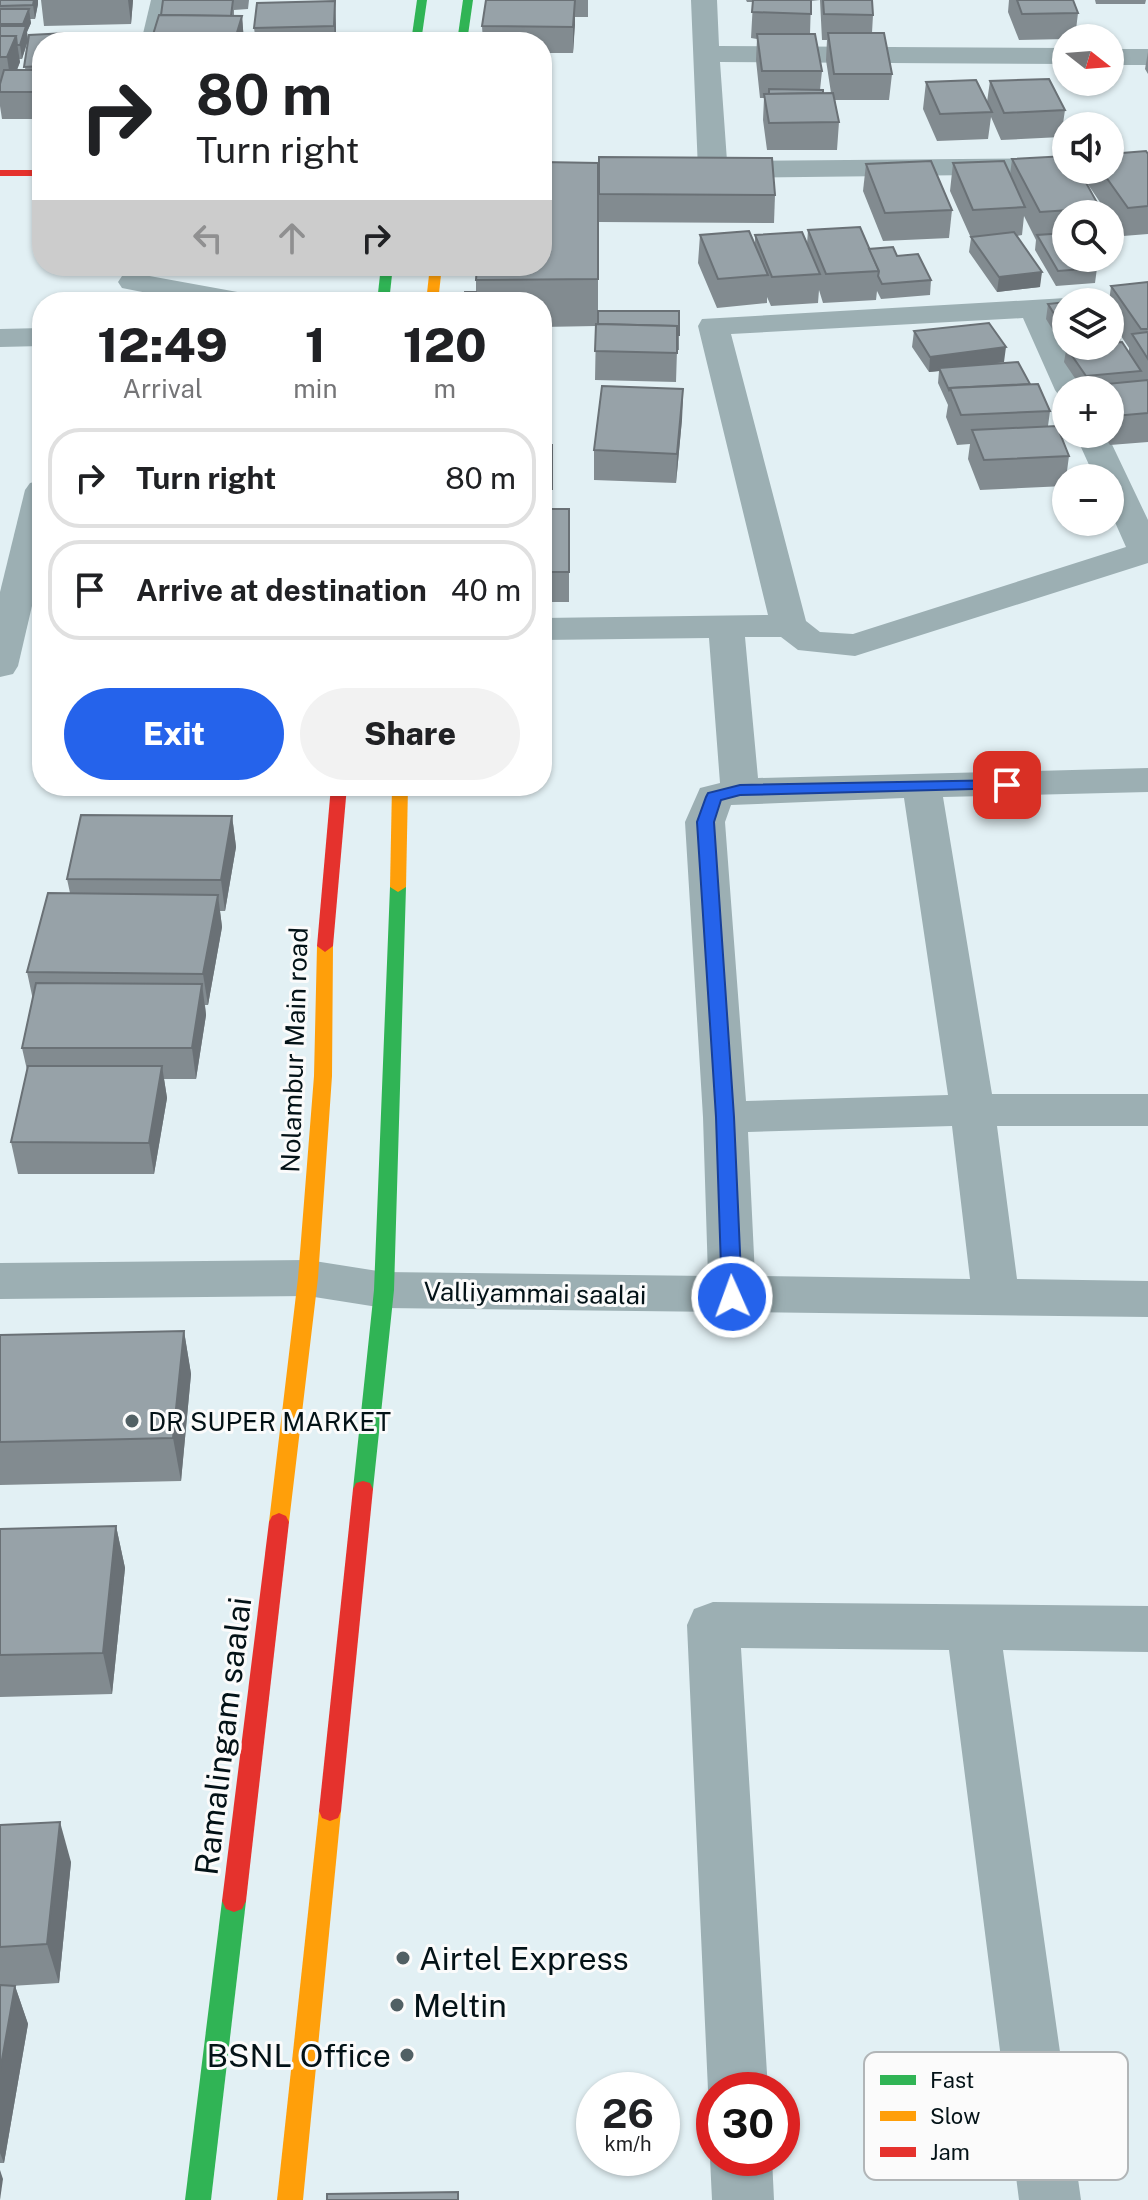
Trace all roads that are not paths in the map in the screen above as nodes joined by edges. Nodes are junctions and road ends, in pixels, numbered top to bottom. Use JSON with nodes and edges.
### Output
{"nodes":[{"id":1,"x":164,"y":0,"type":"edge"},
{"id":2,"x":422,"y":0,"type":"edge"},
{"id":3,"x":468,"y":0,"type":"edge"},
{"id":4,"x":704,"y":0,"type":"edge"},
{"id":5,"x":156,"y":32,"type":"edge"},
{"id":6,"x":417,"y":32,"type":"edge"},
{"id":7,"x":463,"y":32,"type":"edge"},
{"id":8,"x":707,"y":54,"type":"junction"},
{"id":9,"x":1052,"y":56,"type":"edge"},
{"id":10,"x":1124,"y":57,"type":"edge"},
{"id":11,"x":1148,"y":57,"type":"edge"},
{"id":12,"x":1052,"y":166,"type":"edge"},
{"id":13,"x":682,"y":170,"type":"edge"},
{"id":14,"x":713,"y":170,"type":"junction"},
{"id":15,"x":0,"y":173,"type":"edge"},
{"id":16,"x":32,"y":173,"type":"edge"},
{"id":17,"x":133,"y":282,"type":"dead end"},
{"id":18,"x":188,"y":292,"type":"edge"},
{"id":19,"x":1052,"y":308,"type":"edge"},
{"id":20,"x":1034,"y":309,"type":"junction"},
{"id":21,"x":32,"y":337,"type":"edge"},
{"id":22,"x":0,"y":338,"type":"edge"},
{"id":23,"x":1065,"y":376,"type":"edge"},
{"id":24,"x":1098,"y":448,"type":"edge"},
{"id":25,"x":32,"y":552,"type":"edge"},
{"id":26,"x":789,"y":626,"type":"junction"},
{"id":27,"x":726,"y":627,"type":"junction"},
{"id":28,"x":552,"y":629,"type":"edge"},
{"id":29,"x":0,"y":666,"type":"edge"},
{"id":30,"x":1148,"y":780,"type":"edge"},
{"id":31,"x":922,"y":787,"type":"junction"},
{"id":32,"x":740,"y":790,"type":"junction"},
{"id":33,"x":338,"y":796,"type":"edge"},
{"id":34,"x":400,"y":796,"type":"edge"},
{"id":35,"x":970,"y":1110,"type":"junction"},
{"id":36,"x":1148,"y":1110,"type":"edge"},
{"id":37,"x":725,"y":1117,"type":"junction"},
{"id":38,"x":308,"y":1278,"type":"junction"},
{"id":39,"x":0,"y":1281,"type":"edge"},
{"id":40,"x":384,"y":1290,"type":"junction"},
{"id":41,"x":732,"y":1297,"type":"junction"},
{"id":42,"x":996,"y":1299,"type":"junction"},
{"id":43,"x":1148,"y":1299,"type":"edge"},
{"id":44,"x":973,"y":1626,"type":"junction"},
{"id":45,"x":1148,"y":1629,"type":"edge"},
{"id":46,"x":1030,"y":2052,"type":"edge"},
{"id":47,"x":737,"y":2072,"type":"edge"},
{"id":48,"x":742,"y":2176,"type":"edge"},
{"id":49,"x":1047,"y":2180,"type":"edge"},
{"id":50,"x":198,"y":2200,"type":"edge"},
{"id":51,"x":290,"y":2200,"type":"edge"},
{"id":52,"x":743,"y":2200,"type":"edge"},
{"id":53,"x":1050,"y":2200,"type":"edge"}],
"edges":[{"from":1,"to":5,"type":"street"},
{"from":2,"to":6,"type":"main road"},
{"from":3,"to":7,"type":"main road"},
{"from":4,"to":8,"type":"street"},
{"from":8,"to":9,"type":"street"},
{"from":8,"to":14,"type":"street"},
{"from":10,"to":11,"type":"street"},
{"from":12,"to":14,"type":"street"},
{"from":13,"to":14,"type":"street"},
{"from":15,"to":16,"type":"main road"},
{"from":17,"to":18,"type":"street"},
{"from":19,"to":20,"type":"street"},
{"from":20,"to":23,"type":"street"},
{"from":20,"to":26,"type":"street"},
{"from":21,"to":22,"type":"street"},
{"from":24,"to":26,"type":"street"},
{"from":25,"to":29,"type":"street"},
{"from":26,"to":27,"type":"street"},
{"from":27,"to":28,"type":"street"},
{"from":27,"to":32,"type":"street"},
{"from":30,"to":31,"type":"street"},
{"from":31,"to":32,"type":"street"},
{"from":31,"to":35,"type":"street"},
{"from":32,"to":37,"type":"street"},
{"from":33,"to":38,"type":"main road","name":"Nolambur Main road"},
{"from":34,"to":40,"type":"main road"},
{"from":35,"to":36,"type":"street"},
{"from":35,"to":37,"type":"street"},
{"from":35,"to":42,"type":"street"},
{"from":37,"to":41,"type":"street"},
{"from":38,"to":39,"type":"street","name":"Valliyammai saalai"},
{"from":38,"to":40,"type":"street","name":"Valliyammai saalai"},
{"from":38,"to":50,"type":"main road","name":"Ramalingam saalai"},
{"from":40,"to":41,"type":"street","name":"Valliyammai saalai"},
{"from":40,"to":51,"type":"main road"},
{"from":41,"to":42,"type":"street","name":"Valliyammai saalai"},
{"from":42,"to":43,"type":"street","name":"Valliyammai saalai"},
{"from":44,"to":45,"type":"street"},
{"from":44,"to":46,"type":"street"},
{"from":44,"to":47,"type":"street"},
{"from":48,"to":52,"type":"street"},
{"from":49,"to":53,"type":"street"}]}
